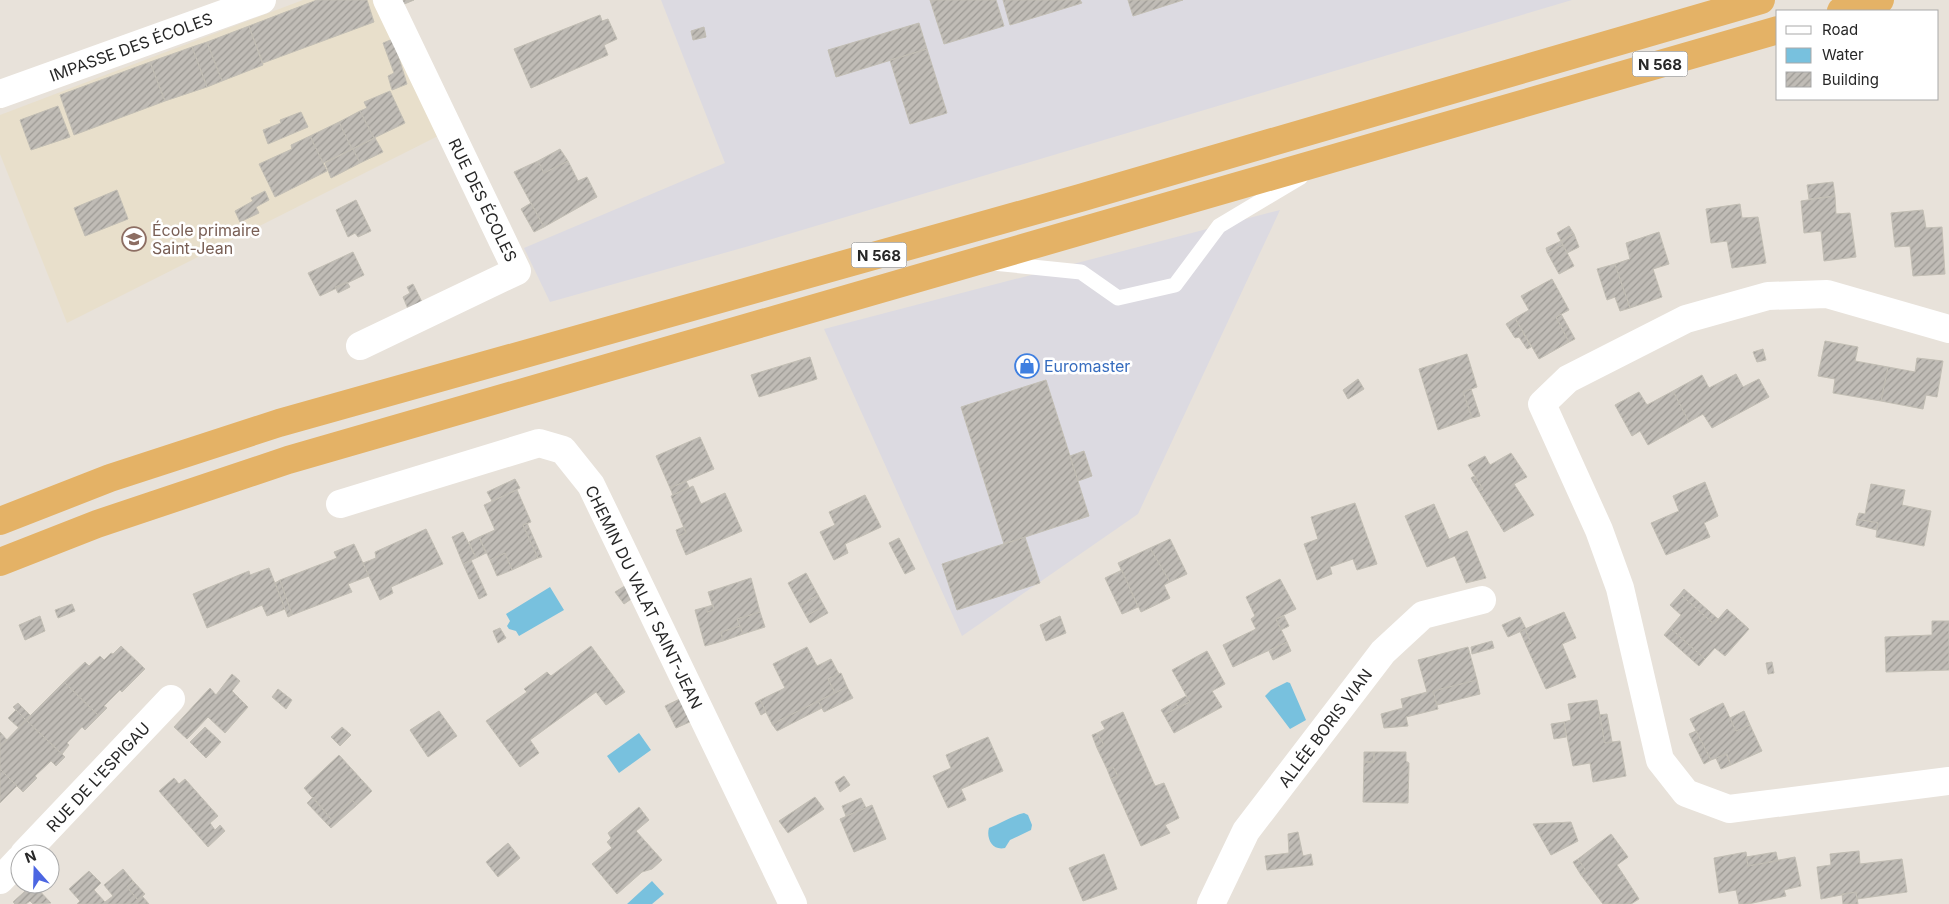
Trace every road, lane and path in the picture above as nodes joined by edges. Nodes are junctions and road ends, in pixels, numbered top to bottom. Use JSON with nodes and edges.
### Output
{"nodes":[{"id":1,"x":262,"y":0,"type":"edge"},
{"id":2,"x":387,"y":0,"type":"edge"},
{"id":3,"x":1761,"y":0,"type":"edge"},
{"id":4,"x":1880,"y":0,"type":"edge"},
{"id":5,"x":1845,"y":10,"type":"edge"},
{"id":6,"x":1776,"y":31,"type":"edge"},
{"id":7,"x":0,"y":94,"type":"edge"},
{"id":8,"x":1330,"y":160,"type":"junction"},
{"id":9,"x":976,"y":262,"type":"junction"},
{"id":10,"x":1949,"y":328,"type":"edge"},
{"id":11,"x":360,"y":346,"type":"dead end"},
{"id":12,"x":110,"y":478,"type":"junction"},
{"id":13,"x":340,"y":504,"type":"dead end"},
{"id":14,"x":0,"y":512,"type":"edge"},
{"id":15,"x":0,"y":521,"type":"edge"},
{"id":16,"x":0,"y":562,"type":"edge"},
{"id":17,"x":1482,"y":600,"type":"dead end"},
{"id":18,"x":171,"y":699,"type":"dead end"},
{"id":19,"x":1949,"y":781,"type":"edge"},
{"id":20,"x":33,"y":844,"type":"edge"},
{"id":21,"x":10,"y":870,"type":"edge"},
{"id":22,"x":0,"y":880,"type":"edge"},
{"id":23,"x":793,"y":904,"type":"edge"},
{"id":24,"x":1211,"y":904,"type":"edge"}],
"edges":[{"from":1,"to":7,"type":"street","name":"IMPASSE DES ÉCOLES"},
{"from":2,"to":11,"type":"street","name":"RUE DES ÉCOLES"},
{"from":3,"to":12,"type":"highway","number":"N 568"},
{"from":4,"to":5,"type":"highway"},
{"from":6,"to":8,"type":"highway","number":"N 568"},
{"from":8,"to":9,"type":"highway","number":"N 568"},
{"from":8,"to":9,"type":"lane"},
{"from":9,"to":16,"type":"highway","number":"N 568"},
{"from":10,"to":19,"type":"street"},
{"from":12,"to":14,"type":"highway"},
{"from":12,"to":15,"type":"highway","number":"N 568"},
{"from":13,"to":23,"type":"street","name":"CHEMIN DU VALAT SAINT-JEAN"},
{"from":17,"to":24,"type":"street","name":"ALLÉE BORIS VIAN"},
{"from":18,"to":20,"type":"street","name":"RUE DE L'ESPIGAU"},
{"from":21,"to":22,"type":"street"}]}
